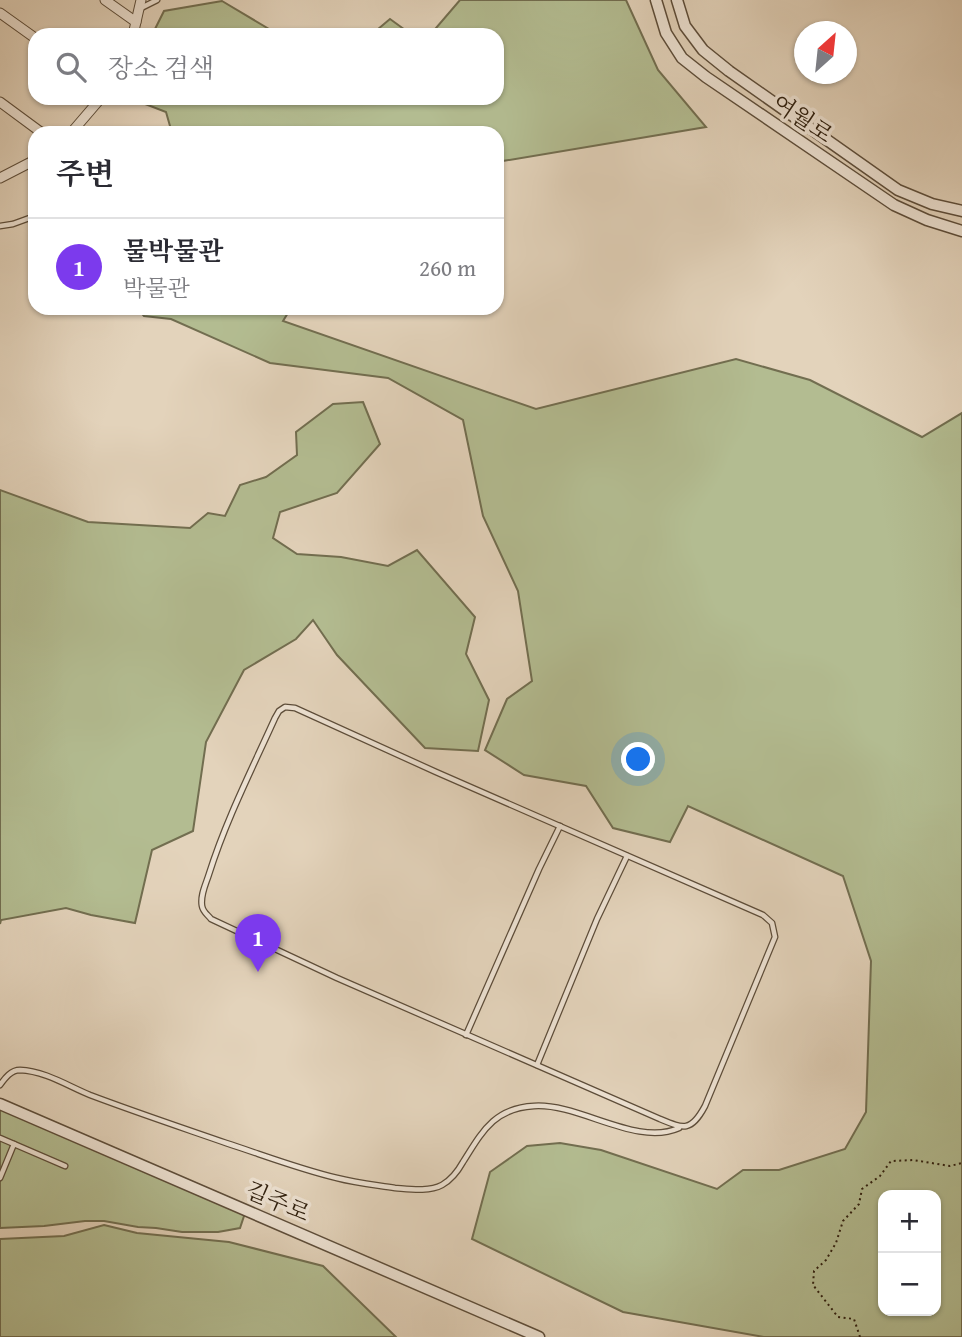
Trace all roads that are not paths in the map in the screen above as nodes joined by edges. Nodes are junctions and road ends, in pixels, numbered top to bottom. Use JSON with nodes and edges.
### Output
{"nodes":[{"id":1,"x":105,"y":0,"type":"edge"},
{"id":2,"x":158,"y":0,"type":"edge"},
{"id":3,"x":656,"y":0,"type":"edge"},
{"id":4,"x":677,"y":0,"type":"edge"},
{"id":5,"x":140,"y":4,"type":"edge"},
{"id":6,"x":0,"y":13,"type":"edge"},
{"id":7,"x":136,"y":22,"type":"junction"},
{"id":8,"x":135,"y":28,"type":"edge"},
{"id":9,"x":28,"y":33,"type":"edge"},
{"id":10,"x":0,"y":102,"type":"edge"},
{"id":11,"x":95,"y":105,"type":"edge"},
{"id":12,"x":33,"y":126,"type":"edge"},
{"id":13,"x":77,"y":126,"type":"edge"},
{"id":14,"x":28,"y":164,"type":"edge"},
{"id":15,"x":0,"y":178,"type":"edge"},
{"id":16,"x":962,"y":211,"type":"edge"},
{"id":17,"x":28,"y":219,"type":"edge"},
{"id":18,"x":0,"y":226,"type":"edge"},
{"id":19,"x":962,"y":231,"type":"edge"},
{"id":20,"x":559,"y":826,"type":"junction"},
{"id":21,"x":627,"y":856,"type":"junction"},
{"id":22,"x":466,"y":1035,"type":"junction"},
{"id":23,"x":537,"y":1065,"type":"junction"},
{"id":24,"x":0,"y":1085,"type":"edge"},
{"id":25,"x":0,"y":1104,"type":"edge"},
{"id":26,"x":680,"y":1128,"type":"junction"},
{"id":27,"x":0,"y":1138,"type":"edge"},
{"id":28,"x":13,"y":1144,"type":"junction"},
{"id":29,"x":65,"y":1166,"type":"dead end"},
{"id":30,"x":0,"y":1178,"type":"edge"},
{"id":31,"x":539,"y":1337,"type":"edge"}],
"edges":[{"from":1,"to":7,"type":"street"},
{"from":2,"to":5,"type":"lane"},
{"from":3,"to":19,"type":"street","name":"여월로"},
{"from":4,"to":16,"type":"street","name":"여월로"},
{"from":5,"to":7,"type":"street"},
{"from":6,"to":9,"type":"street"},
{"from":7,"to":8,"type":"street"},
{"from":10,"to":12,"type":"street"},
{"from":11,"to":13,"type":"street"},
{"from":14,"to":15,"type":"street"},
{"from":17,"to":18,"type":"lane"},
{"from":20,"to":21,"type":"lane"},
{"from":20,"to":22,"type":"lane"},
{"from":20,"to":22,"type":"lane"},
{"from":21,"to":23,"type":"lane"},
{"from":21,"to":26,"type":"lane"},
{"from":22,"to":23,"type":"lane"},
{"from":23,"to":26,"type":"lane"},
{"from":24,"to":26,"type":"lane"},
{"from":25,"to":31,"type":"street","name":"길주로"},
{"from":27,"to":28,"type":"lane"},
{"from":28,"to":29,"type":"lane"},
{"from":28,"to":30,"type":"lane"}]}
